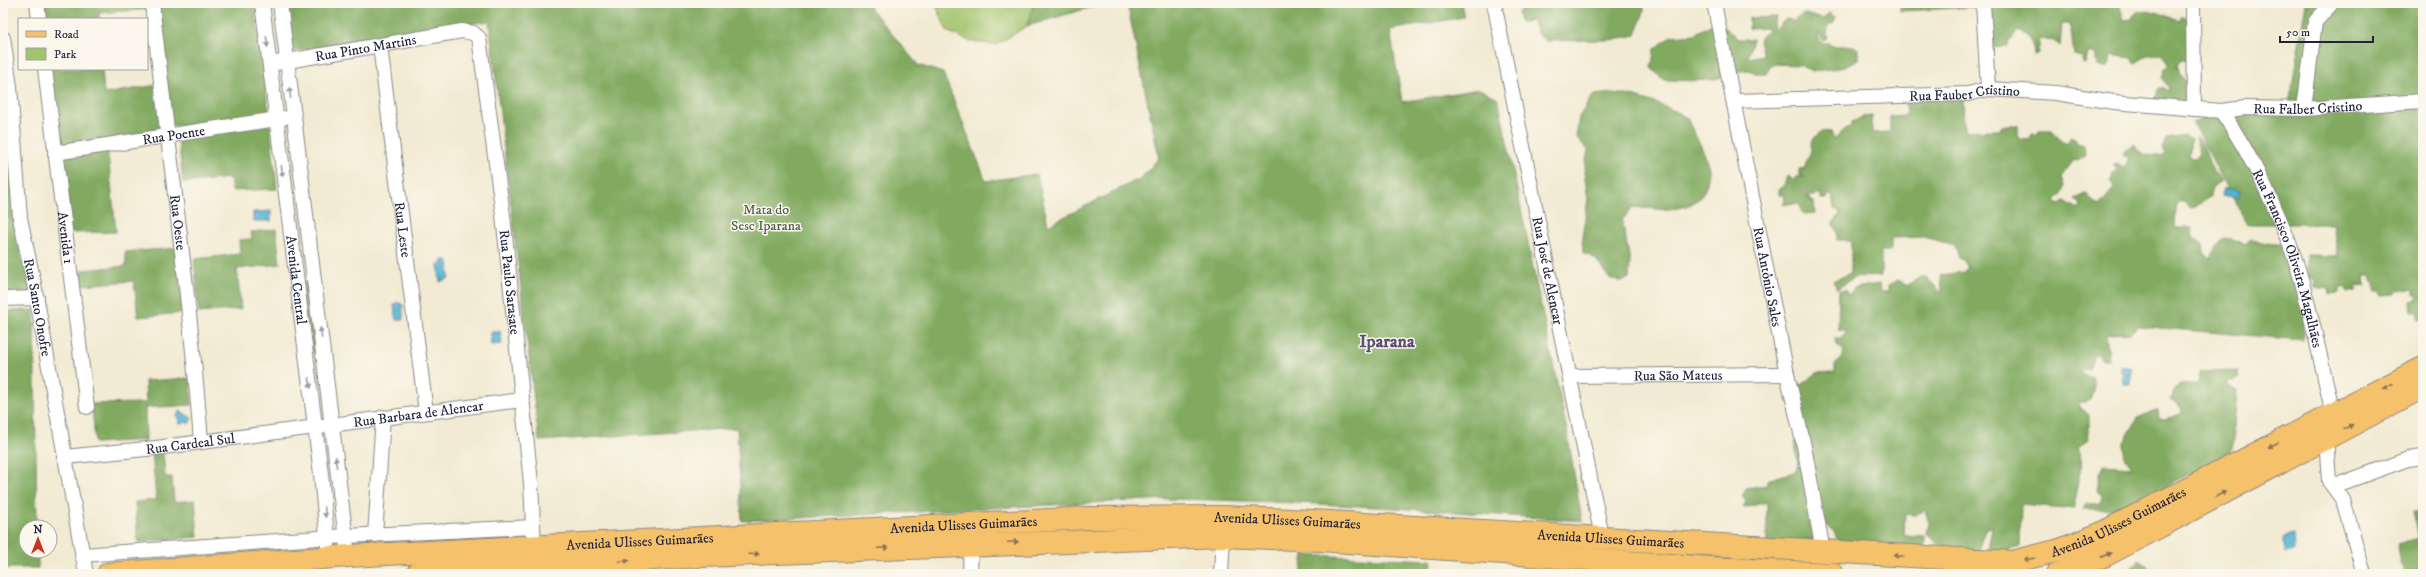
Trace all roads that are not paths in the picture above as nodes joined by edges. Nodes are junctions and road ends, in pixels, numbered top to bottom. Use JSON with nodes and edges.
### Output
{"nodes":[{"id":1,"x":37,"y":3,"type":"edge"},
{"id":2,"x":152,"y":3,"type":"edge"},
{"id":3,"x":262,"y":3,"type":"edge"},
{"id":4,"x":280,"y":3,"type":"edge"},
{"id":5,"x":1494,"y":3,"type":"edge"},
{"id":6,"x":1714,"y":3,"type":"edge"},
{"id":7,"x":1983,"y":3,"type":"edge"},
{"id":8,"x":2193,"y":3,"type":"edge"},
{"id":9,"x":2332,"y":3,"type":"edge"},
{"id":10,"x":39,"y":18,"type":"edge"},
{"id":11,"x":462,"y":31,"type":"joint"},
{"id":12,"x":3,"y":38,"type":"edge"},
{"id":13,"x":380,"y":46,"type":"junction"},
{"id":14,"x":286,"y":62,"type":"junction"},
{"id":15,"x":270,"y":64,"type":"junction"},
{"id":16,"x":45,"y":70,"type":"edge"},
{"id":17,"x":6,"y":87,"type":"edge"},
{"id":18,"x":1988,"y":89,"type":"junction"},
{"id":19,"x":1734,"y":101,"type":"junction"},
{"id":20,"x":2423,"y":101,"type":"edge"},
{"id":21,"x":2194,"y":109,"type":"junction"},
{"id":22,"x":2304,"y":109,"type":"junction"},
{"id":23,"x":2220,"y":111,"type":"junction"},
{"id":24,"x":293,"y":116,"type":"junction"},
{"id":25,"x":276,"y":118,"type":"junction"},
{"id":26,"x":166,"y":134,"type":"junction"},
{"id":27,"x":55,"y":153,"type":"junction"},
{"id":28,"x":37,"y":298,"type":"junction"},
{"id":29,"x":3,"y":299,"type":"edge"},
{"id":30,"x":324,"y":354,"type":"junction"},
{"id":31,"x":306,"y":356,"type":"junction"},
{"id":32,"x":2423,"y":368,"type":"edge"},
{"id":33,"x":1787,"y":374,"type":"junction"},
{"id":34,"x":1570,"y":376,"type":"junction"},
{"id":35,"x":2423,"y":388,"type":"edge"},
{"id":36,"x":521,"y":400,"type":"junction"},
{"id":37,"x":87,"y":407,"type":"dead end"},
{"id":38,"x":426,"y":412,"type":"junction"},
{"id":39,"x":2333,"y":414,"type":"junction"},
{"id":40,"x":383,"y":417,"type":"junction"},
{"id":41,"x":332,"y":424,"type":"junction"},
{"id":42,"x":316,"y":426,"type":"junction"},
{"id":43,"x":2326,"y":438,"type":"junction"},
{"id":44,"x":201,"y":442,"type":"junction"},
{"id":45,"x":64,"y":457,"type":"junction"},
{"id":46,"x":2423,"y":457,"type":"edge"},
{"id":47,"x":2334,"y":486,"type":"junction"},
{"id":48,"x":375,"y":535,"type":"junction"},
{"id":49,"x":1223,"y":536,"type":"junction"},
{"id":50,"x":534,"y":537,"type":"junction"},
{"id":51,"x":1602,"y":538,"type":"junction"},
{"id":52,"x":971,"y":544,"type":"junction"},
{"id":53,"x":1714,"y":544,"type":"junction"},
{"id":54,"x":337,"y":547,"type":"junction"},
{"id":55,"x":1823,"y":551,"type":"junction"},
{"id":56,"x":82,"y":555,"type":"junction"},
{"id":57,"x":424,"y":563,"type":"edge"},
{"id":58,"x":1712,"y":568,"type":"junction"},
{"id":59,"x":86,"y":574,"type":"edge"},
{"id":60,"x":108,"y":574,"type":"edge"},
{"id":61,"x":417,"y":574,"type":"edge"},
{"id":62,"x":970,"y":574,"type":"edge"},
{"id":63,"x":1221,"y":574,"type":"edge"},
{"id":64,"x":1832,"y":574,"type":"edge"},
{"id":65,"x":2057,"y":574,"type":"edge"},
{"id":66,"x":2364,"y":574,"type":"edge"}],
"edges":[{"from":1,"to":10,"type":"street"},
{"from":2,"to":26,"type":"street","name":"Rua Oeste"},
{"from":3,"to":15,"type":"street","name":"Avenida Central","one_way":true},
{"from":4,"to":14,"type":"street","name":"Avenida Central"},
{"from":5,"to":34,"type":"street","name":"Rua José de Alencar"},
{"from":6,"to":19,"type":"street","name":"Rua Antônio Sales"},
{"from":7,"to":18,"type":"street"},
{"from":8,"to":21,"type":"street"},
{"from":9,"to":22,"type":"street"},
{"from":11,"to":13,"type":"street","name":"Rua Pinto Martins"},
{"from":11,"to":36,"type":"street","name":"Rua Paulo Sarasate"},
{"from":12,"to":17,"type":"street","name":"Rua Santo Onofre"},
{"from":13,"to":14,"type":"street","name":"Rua Pinto Martins"},
{"from":13,"to":38,"type":"street","name":"Rua Leste"},
{"from":14,"to":15,"type":"street","name":"Rua Pinto Martins"},
{"from":24,"to":14,"type":"street","name":"Avenida Central","one_way":true},
{"from":15,"to":25,"type":"street","name":"Avenida Central"},
{"from":16,"to":27,"type":"street","name":"Avenida 1"},
{"from":17,"to":28,"type":"street","name":"Rua Santo Onofre"},
{"from":18,"to":19,"type":"street","name":"Rua Fauber Cristino"},
{"from":18,"to":21,"type":"street","name":"Rua Fauber Cristino"},
{"from":19,"to":33,"type":"street","name":"Rua Antônio Sales"},
{"from":20,"to":22,"type":"street","name":"Rua Falber Cristino"},
{"from":21,"to":23,"type":"street","name":"Rua Falber Cristino"},
{"from":22,"to":23,"type":"street","name":"Rua Falber Cristino"},
{"from":23,"to":39,"type":"street","name":"Rua Francisco Oliveira Magalhães"},
{"from":24,"to":25,"type":"street","name":"Rua Poente"},
{"from":30,"to":24,"type":"street","name":"Avenida Central","one_way":true},
{"from":25,"to":26,"type":"street","name":"Rua Poente"},
{"from":25,"to":31,"type":"street","name":"Avenida Central","one_way":true},
{"from":26,"to":27,"type":"street","name":"Rua Poente"},
{"from":26,"to":44,"type":"street","name":"Rua Oeste"},
{"from":27,"to":37,"type":"street","name":"Avenida 1"},
{"from":28,"to":29,"type":"street"},
{"from":28,"to":45,"type":"street","name":"Rua Santo Onofre"},
{"from":30,"to":31,"type":"street"},
{"from":30,"to":41,"type":"street","name":"Avenida Central"},
{"from":31,"to":42,"type":"street","name":"Avenida Central","one_way":true},
{"from":32,"to":39,"type":"main road","name":"Avenida Ulisses Guimarães","one_way":true},
{"from":33,"to":34,"type":"street","name":"Rua São Mateus"},
{"from":33,"to":55,"type":"street","name":"Rua Antônio Sales"},
{"from":34,"to":51,"type":"street","name":"Rua José de Alencar"},
{"from":43,"to":35,"type":"main road","name":"Avenida Ulisses Guimarães","one_way":true},
{"from":36,"to":38,"type":"street","name":"Rua Barbara de Alencar"},
{"from":36,"to":50,"type":"street","name":"Rua Paulo Sarasate"},
{"from":38,"to":40,"type":"street","name":"Rua Barbara de Alencar"},
{"from":39,"to":55,"type":"main road","name":"Avenida Ulisses Guimarães","one_way":true},
{"from":40,"to":41,"type":"street","name":"Rua Barbara de Alencar"},
{"from":40,"to":48,"type":"street"},
{"from":41,"to":42,"type":"street","name":"Rua Barbara de Alencar"},
{"from":54,"to":41,"type":"street","name":"Avenida Central","one_way":true},
{"from":42,"to":44,"type":"street","name":"Rua Cardeal Sul"},
{"from":42,"to":54,"type":"street","name":"Avenida Central","one_way":true},
{"from":43,"to":47,"type":"street"},
{"from":65,"to":43,"type":"main road","name":"Avenida Ulisses Guimarães","one_way":true},
{"from":44,"to":45,"type":"street","name":"Rua Cardeal Sul"},
{"from":45,"to":56,"type":"street","name":"Rua Santo Onofre"},
{"from":46,"to":47,"type":"street"},
{"from":47,"to":66,"type":"street"},
{"from":48,"to":50,"type":"street"},
{"from":48,"to":54,"type":"street"},
{"from":52,"to":49,"type":"main road","name":"Avenida Ulisses Guimarães","one_way":true},
{"from":49,"to":58,"type":"main road","name":"Avenida Ulisses Guimarães"},
{"from":49,"to":63,"type":"street"},
{"from":50,"to":51,"type":"main road","name":"Avenida Ulisses Guimarães"},
{"from":50,"to":57,"type":"main road","name":"Avenida Ulisses Guimarães"},
{"from":51,"to":53,"type":"main road","name":"Avenida Ulisses Guimarães"},
{"from":57,"to":52,"type":"main road","name":"Avenida Ulisses Guimarães","one_way":true},
{"from":52,"to":62,"type":"street"},
{"from":53,"to":55,"type":"main road","name":"Avenida Ulisses Guimarães"},
{"from":53,"to":58,"type":"main road"},
{"from":54,"to":56,"type":"street"},
{"from":54,"to":57,"type":"main road","name":"Avenida Ulisses Guimarães"},
{"from":54,"to":60,"type":"main road","name":"Avenida Ulisses Guimarães"},
{"from":56,"to":59,"type":"street","name":"Rua Santo Onofre"},
{"from":57,"to":61,"type":"main road","name":"Avenida Ulisses Guimarães"},
{"from":58,"to":64,"type":"main road","name":"Avenida Ulisses Guimarães"}]}
